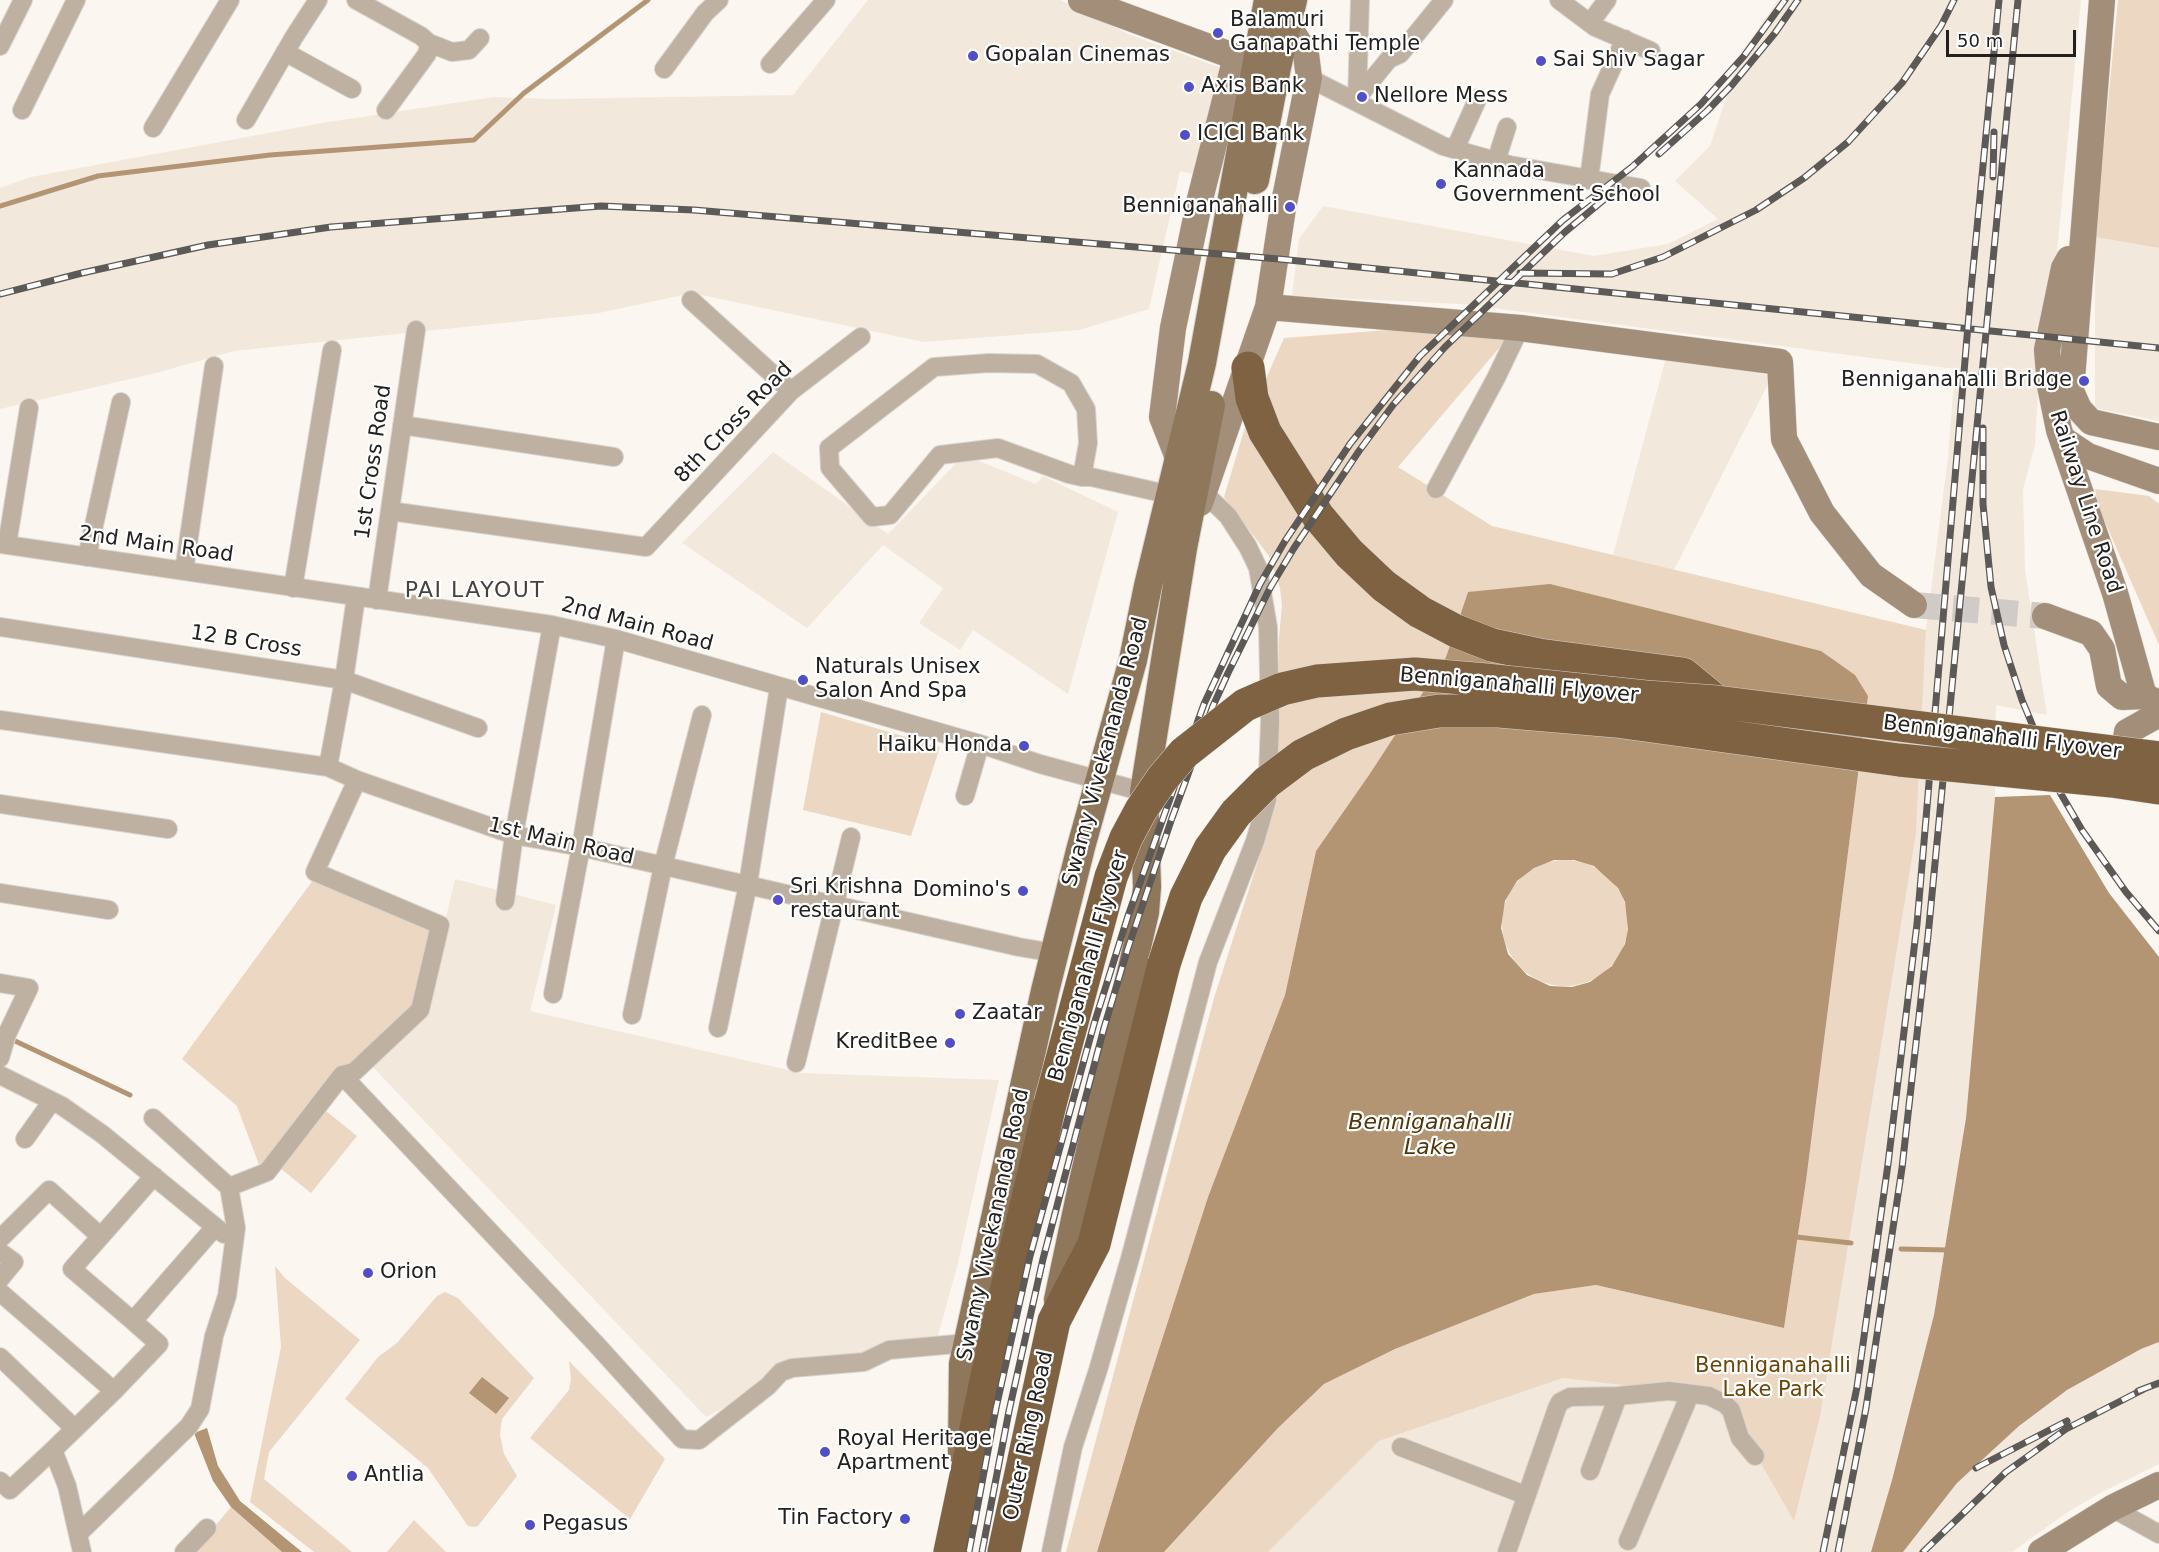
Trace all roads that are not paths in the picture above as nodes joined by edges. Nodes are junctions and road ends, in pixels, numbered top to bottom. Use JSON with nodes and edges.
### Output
{"nodes":[{"id":1,"x":23,"y":0,"type":"edge"},
{"id":2,"x":76,"y":0,"type":"edge"},
{"id":3,"x":230,"y":0,"type":"edge"},
{"id":4,"x":318,"y":0,"type":"edge"},
{"id":5,"x":356,"y":0,"type":"edge"},
{"id":6,"x":719,"y":0,"type":"edge"},
{"id":7,"x":826,"y":0,"type":"edge"},
{"id":8,"x":1268,"y":0,"type":"edge"},
{"id":9,"x":1360,"y":0,"type":"edge"},
{"id":10,"x":1444,"y":0,"type":"edge"},
{"id":11,"x":1559,"y":0,"type":"edge"},
{"id":12,"x":1607,"y":0,"type":"edge"},
{"id":13,"x":2102,"y":0,"type":"edge"},
{"id":14,"x":1095,"y":3,"type":"edge"},
{"id":15,"x":1291,"y":12,"type":"edge"},
{"id":16,"x":1590,"y":23,"type":"junction"},
{"id":17,"x":480,"y":38,"type":"dead end"},
{"id":18,"x":1625,"y":39,"type":"junction"},
{"id":19,"x":429,"y":43,"type":"junction"},
{"id":20,"x":0,"y":46,"type":"edge"},
{"id":21,"x":1651,"y":51,"type":"dead end"},
{"id":22,"x":285,"y":52,"type":"junction"},
{"id":23,"x":1247,"y":55,"type":"junction"},
{"id":24,"x":770,"y":64,"type":"dead end"},
{"id":25,"x":664,"y":69,"type":"dead end"},
{"id":26,"x":1309,"y":78,"type":"junction"},
{"id":27,"x":352,"y":89,"type":"dead end"},
{"id":28,"x":1478,"y":98,"type":"dead end"},
{"id":29,"x":1357,"y":100,"type":"junction"},
{"id":30,"x":22,"y":110,"type":"dead end"},
{"id":31,"x":386,"y":110,"type":"dead end"},
{"id":32,"x":246,"y":120,"type":"dead end"},
{"id":33,"x":1507,"y":127,"type":"dead end"},
{"id":34,"x":153,"y":128,"type":"dead end"},
{"id":35,"x":1455,"y":149,"type":"junction"},
{"id":36,"x":1496,"y":161,"type":"junction"},
{"id":37,"x":1590,"y":180,"type":"junction"},
{"id":38,"x":1641,"y":189,"type":"dead end"},
{"id":39,"x":2083,"y":239,"type":"junction"},
{"id":40,"x":691,"y":300,"type":"dead end"},
{"id":41,"x":1268,"y":307,"type":"junction"},
{"id":42,"x":1520,"y":328,"type":"junction"},
{"id":43,"x":416,"y":330,"type":"dead end"},
{"id":44,"x":861,"y":337,"type":"dead end"},
{"id":45,"x":332,"y":350,"type":"dead end"},
{"id":46,"x":214,"y":366,"type":"dead end"},
{"id":47,"x":1248,"y":368,"type":"junction"},
{"id":48,"x":791,"y":391,"type":"junction"},
{"id":49,"x":120,"y":402,"type":"dead end"},
{"id":50,"x":29,"y":408,"type":"dead end"},
{"id":51,"x":402,"y":425,"type":"junction"},
{"id":52,"x":2159,"y":437,"type":"edge"},
{"id":53,"x":2064,"y":440,"type":"junction"},
{"id":54,"x":614,"y":457,"type":"dead end"},
{"id":55,"x":1082,"y":477,"type":"junction"},
{"id":56,"x":2159,"y":481,"type":"edge"},
{"id":57,"x":1436,"y":489,"type":"dead end"},
{"id":58,"x":1204,"y":493,"type":"junction"},
{"id":59,"x":1171,"y":495,"type":"junction"},
{"id":60,"x":390,"y":511,"type":"junction"},
{"id":61,"x":4,"y":545,"type":"edge"},
{"id":62,"x":1183,"y":548,"type":"junction"},
{"id":63,"x":87,"y":557,"type":"junction"},
{"id":64,"x":184,"y":571,"type":"junction"},
{"id":65,"x":293,"y":588,"type":"junction"},
{"id":66,"x":356,"y":597,"type":"junction"},
{"id":67,"x":377,"y":600,"type":"junction"},
{"id":68,"x":1914,"y":605,"type":"tunnel mouth"},
{"id":69,"x":2045,"y":616,"type":"tunnel mouth"},
{"id":70,"x":552,"y":625,"type":"junction"},
{"id":71,"x":0,"y":627,"type":"edge"},
{"id":72,"x":616,"y":639,"type":"junction"},
{"id":73,"x":344,"y":680,"type":"junction"},
{"id":74,"x":779,"y":687,"type":"junction"},
{"id":75,"x":1717,"y":702,"type":"junction"},
{"id":76,"x":2154,"y":704,"type":"edge"},
{"id":77,"x":702,"y":715,"type":"dead end"},
{"id":78,"x":0,"y":720,"type":"edge"},
{"id":79,"x":478,"y":728,"type":"dead end"},
{"id":80,"x":980,"y":744,"type":"junction"},
{"id":81,"x":2159,"y":758,"type":"edge"},
{"id":82,"x":328,"y":767,"type":"junction"},
{"id":83,"x":357,"y":780,"type":"junction"},
{"id":84,"x":1101,"y":781,"type":"junction"},
{"id":85,"x":2159,"y":788,"type":"edge"},
{"id":86,"x":1144,"y":792,"type":"junction"},
{"id":87,"x":965,"y":796,"type":"dead end"},
{"id":88,"x":2159,"y":798,"type":"edge"},
{"id":89,"x":0,"y":804,"type":"edge"},
{"id":90,"x":168,"y":829,"type":"dead end"},
{"id":91,"x":513,"y":835,"type":"junction"},
{"id":92,"x":851,"y":837,"type":"dead end"},
{"id":93,"x":581,"y":848,"type":"junction"},
{"id":94,"x":663,"y":866,"type":"junction"},
{"id":95,"x":748,"y":884,"type":"junction"},
{"id":96,"x":0,"y":893,"type":"edge"},
{"id":97,"x":505,"y":901,"type":"dead end"},
{"id":98,"x":834,"y":905,"type":"junction"},
{"id":99,"x":109,"y":910,"type":"dead end"},
{"id":100,"x":1054,"y":953,"type":"junction"},
{"id":101,"x":0,"y":983,"type":"edge"},
{"id":102,"x":552,"y":994,"type":"dead end"},
{"id":103,"x":632,"y":1015,"type":"dead end"},
{"id":104,"x":718,"y":1028,"type":"dead end"},
{"id":105,"x":3,"y":1048,"type":"edge"},
{"id":106,"x":796,"y":1063,"type":"dead end"},
{"id":107,"x":0,"y":1075,"type":"edge"},
{"id":108,"x":342,"y":1076,"type":"junction"},
{"id":109,"x":52,"y":1101,"type":"junction"},
{"id":110,"x":153,"y":1118,"type":"dead end"},
{"id":111,"x":25,"y":1139,"type":"dead end"},
{"id":112,"x":154,"y":1176,"type":"junction"},
{"id":113,"x":229,"y":1187,"type":"junction"},
{"id":114,"x":215,"y":1227,"type":"junction"},
{"id":115,"x":236,"y":1227,"type":"junction"},
{"id":116,"x":100,"y":1236,"type":"junction"},
{"id":117,"x":0,"y":1239,"type":"edge"},
{"id":118,"x":0,"y":1252,"type":"edge"},
{"id":119,"x":0,"y":1279,"type":"edge"},
{"id":120,"x":0,"y":1292,"type":"edge"},
{"id":121,"x":133,"y":1321,"type":"junction"},
{"id":122,"x":1054,"y":1321,"type":"junction"},
{"id":123,"x":981,"y":1343,"type":"junction"},
{"id":124,"x":0,"y":1357,"type":"edge"},
{"id":125,"x":114,"y":1391,"type":"junction"},
{"id":126,"x":1690,"y":1394,"type":"junction"},
{"id":127,"x":1618,"y":1396,"type":"junction"},
{"id":128,"x":74,"y":1428,"type":"junction"},
{"id":129,"x":1401,"y":1447,"type":"dead end"},
{"id":130,"x":53,"y":1450,"type":"junction"},
{"id":131,"x":1755,"y":1456,"type":"dead end"},
{"id":132,"x":1590,"y":1471,"type":"dead end"},
{"id":133,"x":0,"y":1481,"type":"edge"},
{"id":134,"x":2159,"y":1485,"type":"edge"},
{"id":135,"x":1525,"y":1496,"type":"junction"},
{"id":136,"x":2112,"y":1508,"type":"junction"},
{"id":137,"x":207,"y":1528,"type":"dead end"},
{"id":138,"x":2159,"y":1534,"type":"edge"},
{"id":139,"x":1628,"y":1541,"type":"dead end"},
{"id":140,"x":80,"y":1543,"type":"edge"},
{"id":141,"x":184,"y":1552,"type":"edge"},
{"id":142,"x":950,"y":1552,"type":"edge"},
{"id":143,"x":1004,"y":1552,"type":"edge"},
{"id":144,"x":1052,"y":1552,"type":"edge"},
{"id":145,"x":1508,"y":1552,"type":"edge"},
{"id":146,"x":2041,"y":1552,"type":"edge"}],
"edges":[{"from":1,"to":20,"type":"street"},
{"from":2,"to":30,"type":"street"},
{"from":3,"to":34,"type":"street"},
{"from":4,"to":22,"type":"street"},
{"from":5,"to":19,"type":"street"},
{"from":6,"to":25,"type":"street"},
{"from":7,"to":24,"type":"street"},
{"from":8,"to":23,"type":"main road","name":"Swamy Vivekananda Road"},
{"from":9,"to":29,"type":"street"},
{"from":10,"to":29,"type":"street"},
{"from":11,"to":16,"type":"street"},
{"from":12,"to":16,"type":"street"},
{"from":13,"to":39,"type":"street","name":"Railway Line Road"},
{"from":14,"to":23,"type":"street"},
{"from":15,"to":26,"type":"street"},
{"from":15,"to":62,"type":"main road","name":"Swamy Vivekananda Road"},
{"from":16,"to":18,"type":"street"},
{"from":17,"to":19,"type":"street"},
{"from":18,"to":21,"type":"street"},
{"from":18,"to":37,"type":"street"},
{"from":19,"to":31,"type":"street"},
{"from":22,"to":27,"type":"street"},
{"from":22,"to":32,"type":"street"},
{"from":23,"to":59,"type":"main road","name":"Swamy Vivekananda Road"},
{"from":26,"to":29,"type":"street"},
{"from":26,"to":41,"type":"street"},
{"from":28,"to":35,"type":"street"},
{"from":29,"to":35,"type":"street"},
{"from":33,"to":36,"type":"street"},
{"from":35,"to":36,"type":"street"},
{"from":36,"to":37,"type":"street"},
{"from":37,"to":38,"type":"street"},
{"from":39,"to":52,"type":"street","name":"Railway Line Road"},
{"from":39,"to":53,"type":"street","name":"Railway Line Road"},
{"from":40,"to":48,"type":"street"},
{"from":41,"to":42,"type":"street"},
{"from":41,"to":47,"type":"street"},
{"from":42,"to":57,"type":"street"},
{"from":42,"to":68,"type":"street"},
{"from":43,"to":51,"type":"street","name":"1st Cross Road"},
{"from":44,"to":48,"type":"street","name":"8th Cross Road"},
{"from":45,"to":65,"type":"street"},
{"from":46,"to":64,"type":"street"},
{"from":47,"to":58,"type":"street"},
{"from":47,"to":75,"type":"highway"},
{"from":48,"to":60,"type":"street","name":"8th Cross Road"},
{"from":49,"to":63,"type":"street"},
{"from":50,"to":61,"type":"street"},
{"from":51,"to":54,"type":"street"},
{"from":51,"to":60,"type":"street","name":"1st Cross Road"},
{"from":53,"to":56,"type":"street"},
{"from":53,"to":76,"type":"street","name":"Railway Line Road"},
{"from":55,"to":55,"type":"street"},
{"from":55,"to":59,"type":"street"},
{"from":58,"to":62,"type":"street"},
{"from":58,"to":144,"type":"street"},
{"from":59,"to":84,"type":"main road","name":"Swamy Vivekananda Road"},
{"from":60,"to":67,"type":"street","name":"1st Cross Road"},
{"from":61,"to":63,"type":"street","name":"2nd Main Road"},
{"from":62,"to":86,"type":"main road","name":"Swamy Vivekananda Road"},
{"from":63,"to":64,"type":"street","name":"2nd Main Road"},
{"from":64,"to":65,"type":"street","name":"2nd Main Road"},
{"from":65,"to":66,"type":"street","name":"2nd Main Road"},
{"from":66,"to":67,"type":"street","name":"2nd Main Road"},
{"from":66,"to":73,"type":"street"},
{"from":67,"to":70,"type":"street","name":"2nd Main Road"},
{"from":69,"to":76,"type":"street"},
{"from":70,"to":72,"type":"street","name":"2nd Main Road"},
{"from":70,"to":91,"type":"street"},
{"from":71,"to":73,"type":"street","name":"12 B Cross"},
{"from":72,"to":74,"type":"street","name":"2nd Main Road"},
{"from":72,"to":93,"type":"street"},
{"from":73,"to":79,"type":"street","name":"12 B Cross"},
{"from":73,"to":82,"type":"street"},
{"from":74,"to":80,"type":"street","name":"2nd Main Road"},
{"from":74,"to":95,"type":"street"},
{"from":75,"to":81,"type":"highway","name":"Benniganahalli Flyover","bridge":true},
{"from":75,"to":123,"type":"highway","name":"Benniganahalli Flyover","bridge":true},
{"from":76,"to":88,"type":"street"},
{"from":77,"to":94,"type":"street"},
{"from":78,"to":82,"type":"street","name":"1st Main Road"},
{"from":80,"to":84,"type":"street","name":"2nd Main Road"},
{"from":80,"to":87,"type":"street"},
{"from":82,"to":83,"type":"street","name":"1st Main Road"},
{"from":83,"to":91,"type":"street","name":"1st Main Road"},
{"from":83,"to":108,"type":"street"},
{"from":84,"to":86,"type":"street","name":"2nd Main Road"},
{"from":84,"to":100,"type":"main road","name":"Swamy Vivekananda Road"},
{"from":85,"to":122,"type":"highway","name":"Benniganahalli Flyover","bridge":true},
{"from":86,"to":122,"type":"main road","name":"Swamy Vivekananda Road"},
{"from":89,"to":90,"type":"street"},
{"from":91,"to":93,"type":"street","name":"1st Main Road"},
{"from":91,"to":97,"type":"street"},
{"from":92,"to":98,"type":"street"},
{"from":93,"to":94,"type":"street","name":"1st Main Road"},
{"from":93,"to":102,"type":"street"},
{"from":94,"to":95,"type":"street","name":"1st Main Road"},
{"from":94,"to":103,"type":"street"},
{"from":95,"to":98,"type":"street","name":"1st Main Road"},
{"from":95,"to":104,"type":"street"},
{"from":96,"to":99,"type":"street"},
{"from":98,"to":100,"type":"street","name":"1st Main Road"},
{"from":98,"to":106,"type":"street"},
{"from":100,"to":123,"type":"main road","name":"Swamy Vivekananda Road"},
{"from":101,"to":105,"type":"street"},
{"from":107,"to":109,"type":"street"},
{"from":108,"to":113,"type":"street"},
{"from":108,"to":123,"type":"street"},
{"from":109,"to":111,"type":"street"},
{"from":109,"to":112,"type":"street"},
{"from":110,"to":113,"type":"street"},
{"from":112,"to":114,"type":"street"},
{"from":112,"to":116,"type":"street"},
{"from":113,"to":115,"type":"street"},
{"from":114,"to":115,"type":"street"},
{"from":114,"to":121,"type":"street"},
{"from":115,"to":140,"type":"street"},
{"from":116,"to":117,"type":"street"},
{"from":116,"to":121,"type":"street"},
{"from":118,"to":119,"type":"street"},
{"from":120,"to":125,"type":"street"},
{"from":121,"to":125,"type":"street"},
{"from":122,"to":143,"type":"highway","name":"Outer Ring Road"},
{"from":123,"to":142,"type":"highway","name":"Benniganahalli Flyover"},
{"from":124,"to":128,"type":"street"},
{"from":125,"to":128,"type":"street"},
{"from":126,"to":127,"type":"street"},
{"from":126,"to":131,"type":"street"},
{"from":126,"to":139,"type":"street"},
{"from":127,"to":132,"type":"street"},
{"from":127,"to":135,"type":"street"},
{"from":128,"to":130,"type":"street"},
{"from":129,"to":135,"type":"street"},
{"from":130,"to":133,"type":"street"},
{"from":130,"to":140,"type":"street"},
{"from":134,"to":136,"type":"street"},
{"from":135,"to":145,"type":"street"},
{"from":136,"to":138,"type":"street"},
{"from":136,"to":146,"type":"street"},
{"from":137,"to":141,"type":"street"}]}
